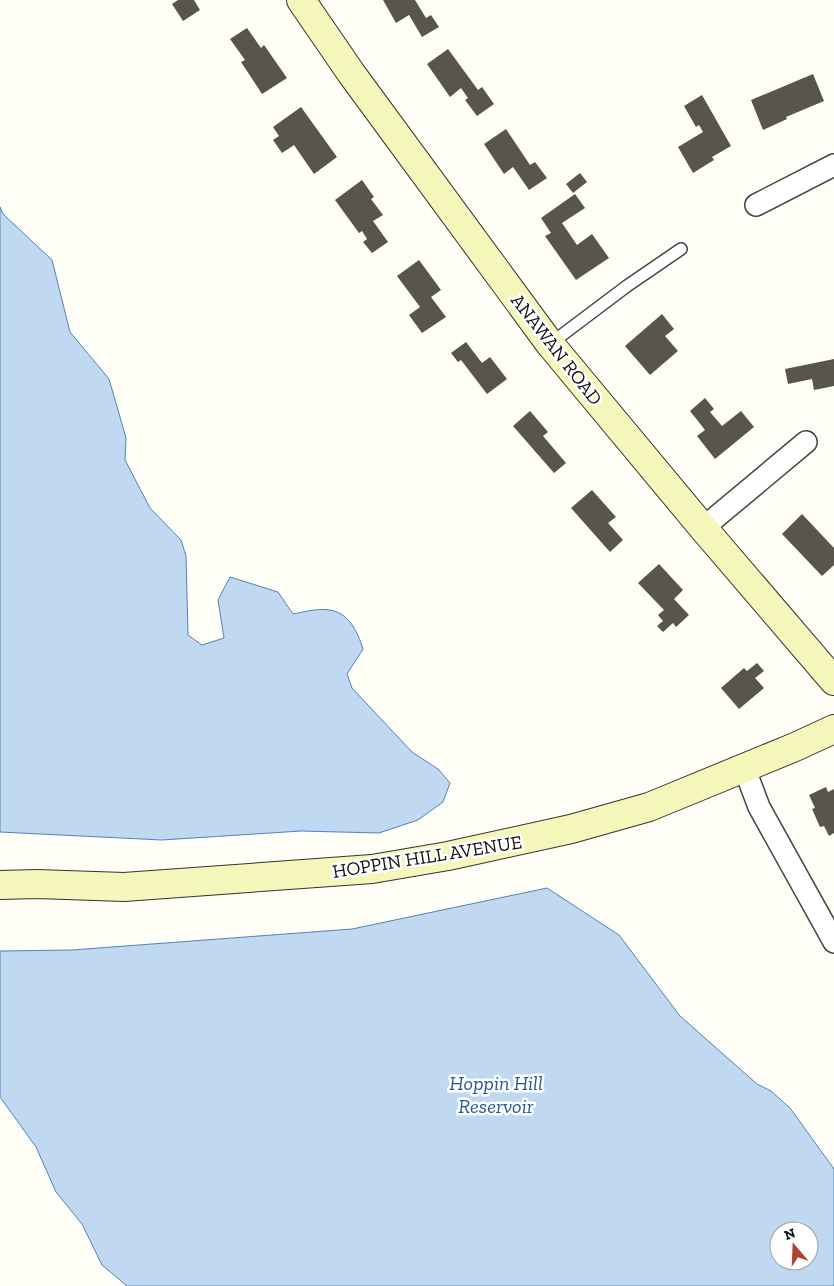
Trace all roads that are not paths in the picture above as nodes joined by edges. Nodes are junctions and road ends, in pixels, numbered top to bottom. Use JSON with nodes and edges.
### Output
{"nodes":[{"id":1,"x":301,"y":0,"type":"edge"},
{"id":2,"x":834,"y":166,"type":"edge"},
{"id":3,"x":756,"y":205,"type":"dead end"},
{"id":4,"x":681,"y":249,"type":"dead end"},
{"id":5,"x":550,"y":344,"type":"junction"},
{"id":6,"x":806,"y":442,"type":"dead end"},
{"id":7,"x":703,"y":528,"type":"junction"},
{"id":8,"x":834,"y":681,"type":"edge"},
{"id":9,"x":834,"y":729,"type":"edge"},
{"id":10,"x":744,"y":767,"type":"junction"},
{"id":11,"x":0,"y":885,"type":"edge"},
{"id":12,"x":834,"y":942,"type":"edge"}],
"edges":[{"from":1,"to":5,"type":"street","name":"ANAWAN ROAD"},
{"from":2,"to":3,"type":"street"},
{"from":4,"to":5,"type":"lane"},
{"from":5,"to":7,"type":"street","name":"ANAWAN ROAD"},
{"from":6,"to":7,"type":"street"},
{"from":7,"to":8,"type":"street","name":"ANAWAN ROAD"},
{"from":9,"to":10,"type":"street","name":"HOPPIN HILL AVENUE"},
{"from":10,"to":11,"type":"street","name":"HOPPIN HILL AVENUE"},
{"from":10,"to":12,"type":"street"}]}
